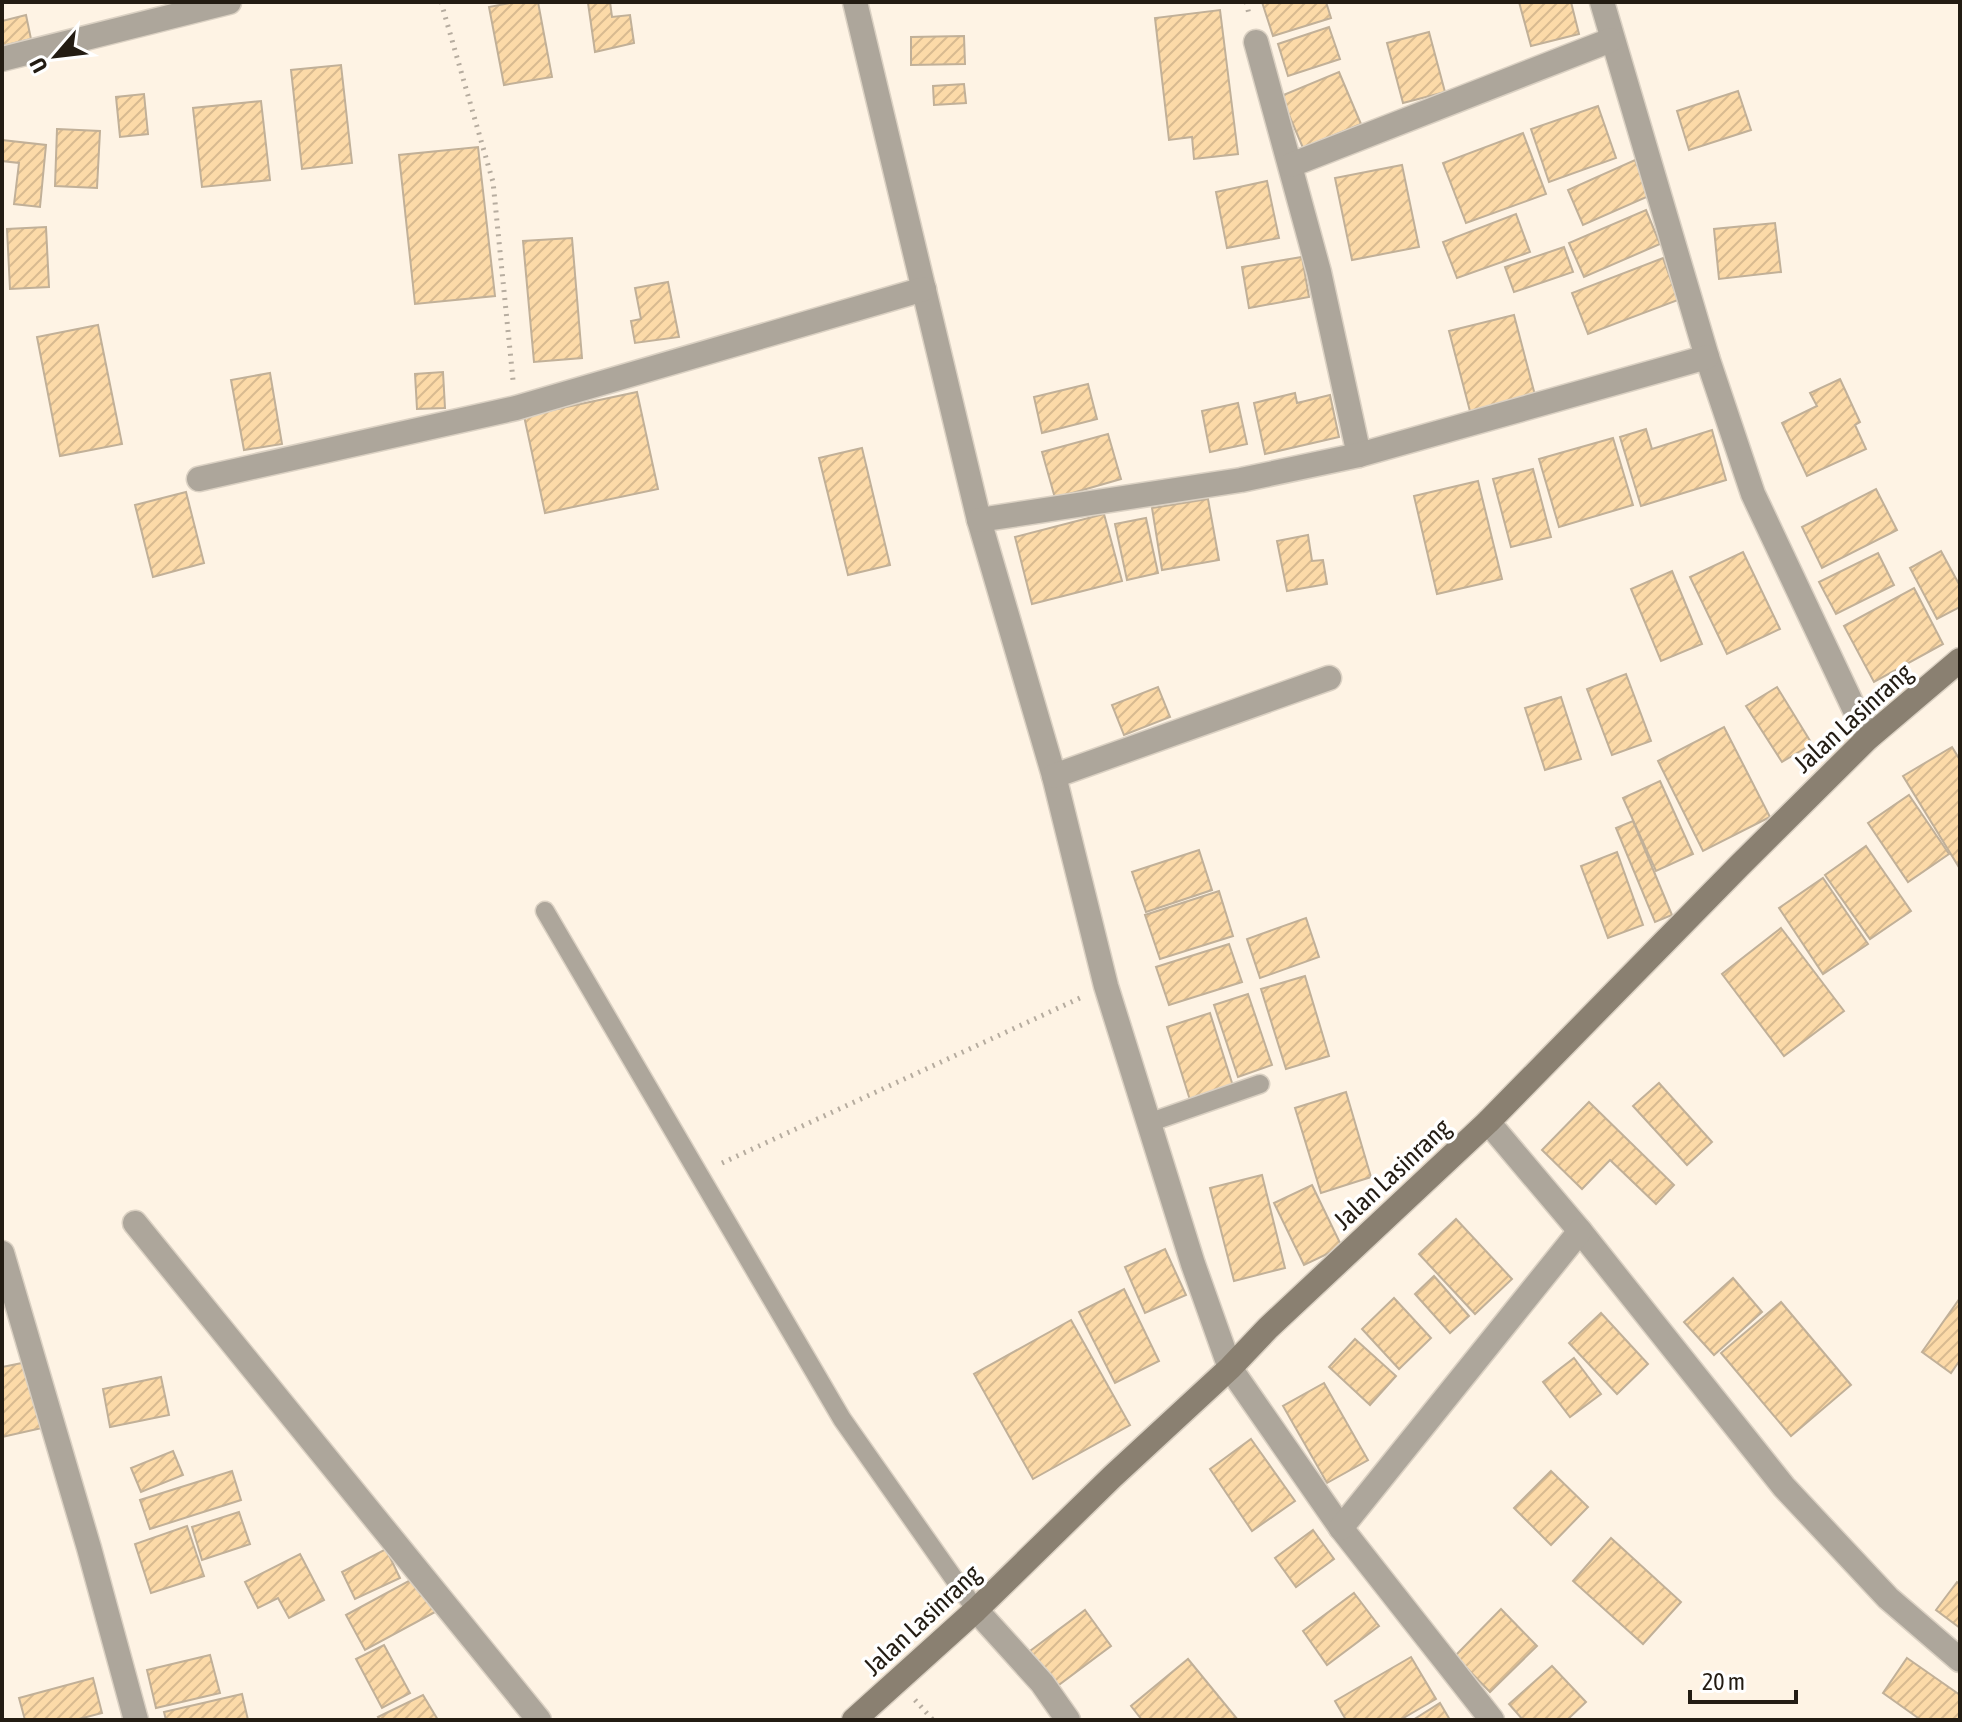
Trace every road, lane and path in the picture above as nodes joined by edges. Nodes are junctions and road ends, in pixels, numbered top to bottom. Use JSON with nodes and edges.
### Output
{"nodes":[{"id":1,"x":229,"y":2,"type":"edge"},
{"id":2,"x":441,"y":2,"type":"edge"},
{"id":3,"x":855,"y":2,"type":"edge"},
{"id":4,"x":1602,"y":2,"type":"edge"},
{"id":5,"x":1611,"y":40,"type":"junction"},
{"id":6,"x":1256,"y":42,"type":"dead end"},
{"id":7,"x":2,"y":59,"type":"edge"},
{"id":8,"x":1291,"y":165,"type":"junction"},
{"id":9,"x":924,"y":289,"type":"junction"},
{"id":10,"x":1707,"y":357,"type":"junction"},
{"id":11,"x":516,"y":408,"type":"junction"},
{"id":12,"x":1359,"y":455,"type":"junction"},
{"id":13,"x":199,"y":479,"type":"dead end"},
{"id":14,"x":979,"y":520,"type":"junction"},
{"id":15,"x":1960,"y":660,"type":"edge"},
{"id":16,"x":1329,"y":678,"type":"dead end"},
{"id":17,"x":1868,"y":738,"type":"junction"},
{"id":18,"x":1054,"y":776,"type":"junction"},
{"id":19,"x":545,"y":911,"type":"dead end"},
{"id":20,"x":1106,"y":986,"type":"junction"},
{"id":21,"x":1260,"y":1084,"type":"dead end"},
{"id":22,"x":1488,"y":1122,"type":"junction"},
{"id":23,"x":1148,"y":1123,"type":"junction"},
{"id":24,"x":699,"y":1173,"type":"junction"},
{"id":25,"x":135,"y":1223,"type":"dead end"},
{"id":26,"x":1580,"y":1231,"type":"junction"},
{"id":27,"x":2,"y":1253,"type":"edge"},
{"id":28,"x":1230,"y":1368,"type":"junction"},
{"id":29,"x":1341,"y":1528,"type":"junction"},
{"id":30,"x":976,"y":1610,"type":"junction"},
{"id":31,"x":1960,"y":1660,"type":"edge"},
{"id":32,"x":136,"y":1720,"type":"edge"},
{"id":33,"x":539,"y":1720,"type":"edge"},
{"id":34,"x":854,"y":1720,"type":"edge"},
{"id":35,"x":1068,"y":1720,"type":"edge"},
{"id":36,"x":1492,"y":1720,"type":"edge"}],
"edges":[{"from":1,"to":7,"type":"street"},
{"from":2,"to":11,"type":"path"},
{"from":3,"to":9,"type":"street"},
{"from":4,"to":5,"type":"street"},
{"from":5,"to":8,"type":"street"},
{"from":5,"to":10,"type":"street"},
{"from":6,"to":8,"type":"street"},
{"from":8,"to":12,"type":"street"},
{"from":9,"to":11,"type":"street"},
{"from":9,"to":14,"type":"street"},
{"from":10,"to":12,"type":"street"},
{"from":10,"to":17,"type":"street"},
{"from":11,"to":13,"type":"street"},
{"from":12,"to":14,"type":"street"},
{"from":14,"to":18,"type":"street"},
{"from":15,"to":17,"type":"street","name":"Jalan Lasinrang"},
{"from":16,"to":18,"type":"street"},
{"from":17,"to":22,"type":"street","name":"Jalan Lasinrang"},
{"from":18,"to":20,"type":"street"},
{"from":19,"to":24,"type":"lane"},
{"from":20,"to":23,"type":"street"},
{"from":20,"to":24,"type":"path"},
{"from":21,"to":23,"type":"lane"},
{"from":22,"to":26,"type":"street"},
{"from":22,"to":28,"type":"street","name":"Jalan Lasinrang"},
{"from":23,"to":28,"type":"street"},
{"from":24,"to":30,"type":"lane"},
{"from":25,"to":33,"type":"street"},
{"from":26,"to":29,"type":"street"},
{"from":26,"to":31,"type":"street"},
{"from":27,"to":32,"type":"street"},
{"from":28,"to":29,"type":"street"},
{"from":28,"to":30,"type":"street","name":"Jalan Lasinrang"},
{"from":29,"to":36,"type":"street"},
{"from":30,"to":34,"type":"street","name":"Jalan Lasinrang"},
{"from":30,"to":35,"type":"street"}]}
